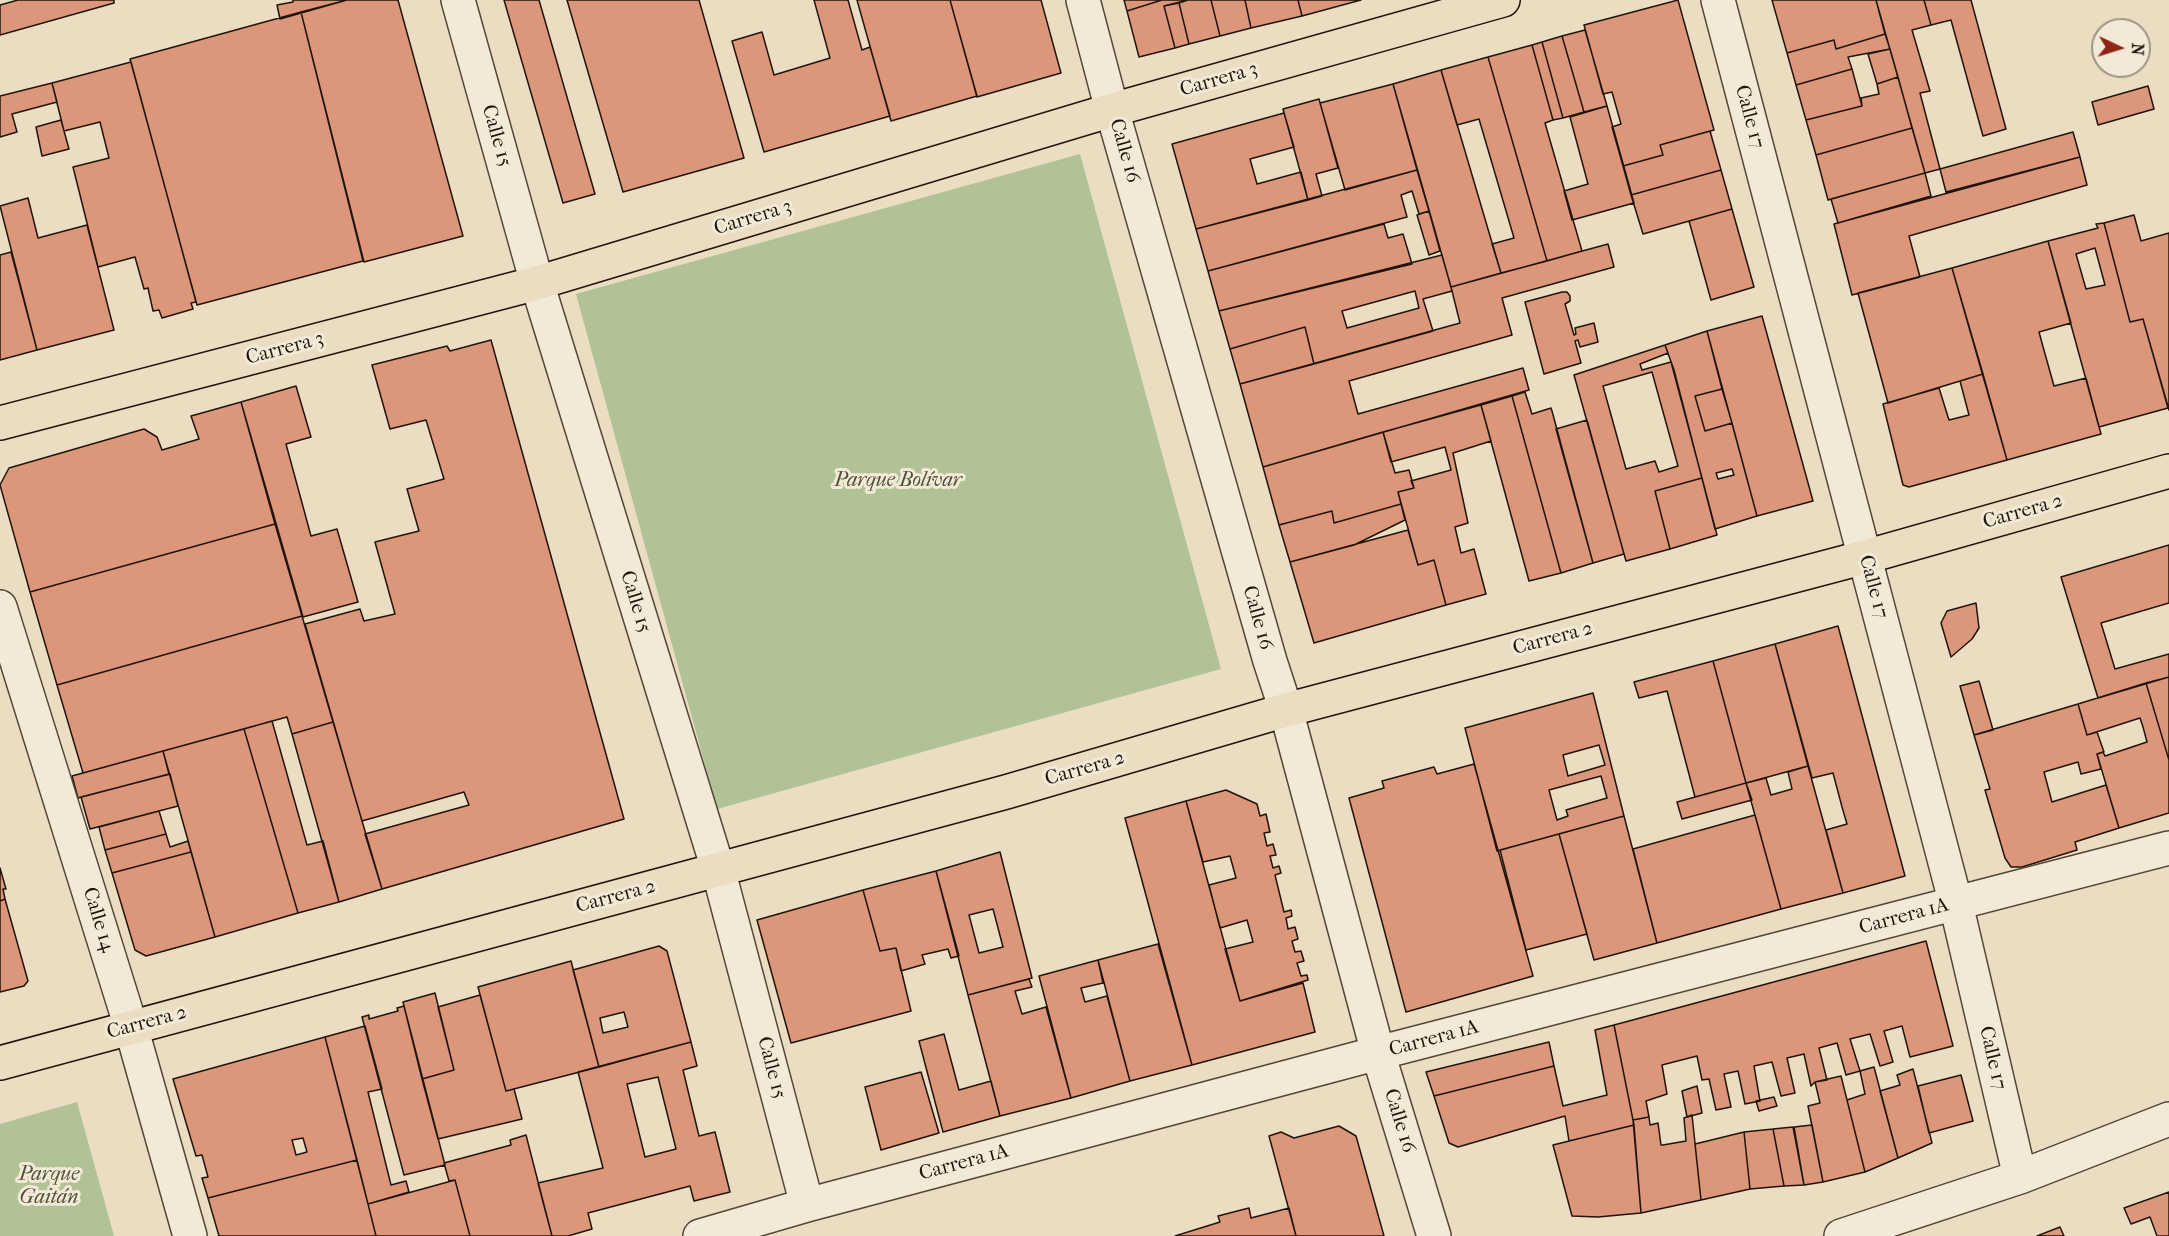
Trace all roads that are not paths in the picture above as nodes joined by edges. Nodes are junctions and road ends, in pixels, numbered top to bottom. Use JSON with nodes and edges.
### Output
{"nodes":[{"id":1,"x":458,"y":0,"type":"edge"},
{"id":2,"x":1083,"y":0,"type":"edge"},
{"id":3,"x":1503,"y":0,"type":"edge"},
{"id":4,"x":1718,"y":0,"type":"edge"},
{"id":5,"x":1112,"y":110,"type":"junction"},
{"id":6,"x":537,"y":283,"type":"junction"},
{"id":7,"x":0,"y":423,"type":"edge"},
{"id":8,"x":2169,"y":471,"type":"edge"},
{"id":9,"x":1865,"y":557,"type":"junction"},
{"id":10,"x":0,"y":607,"type":"edge"},
{"id":11,"x":1286,"y":710,"type":"junction"},
{"id":12,"x":2169,"y":848,"type":"edge"},
{"id":13,"x":718,"y":869,"type":"junction"},
{"id":14,"x":1956,"y":904,"type":"junction"},
{"id":15,"x":130,"y":1027,"type":"junction"},
{"id":16,"x":1378,"y":1053,"type":"junction"},
{"id":17,"x":0,"y":1063,"type":"edge"},
{"id":18,"x":2169,"y":1119,"type":"edge"},
{"id":19,"x":2020,"y":1177,"type":"junction"},
{"id":20,"x":807,"y":1205,"type":"junction"},
{"id":21,"x":190,"y":1236,"type":"edge"},
{"id":22,"x":700,"y":1236,"type":"edge"},
{"id":23,"x":1434,"y":1236,"type":"edge"},
{"id":24,"x":1841,"y":1236,"type":"edge"}],
"edges":[{"from":1,"to":6,"type":"street","name":"Calle 15"},
{"from":2,"to":5,"type":"street","name":"Calle 16"},
{"from":3,"to":5,"type":"main road","name":"Carrera 3"},
{"from":4,"to":9,"type":"street","name":"Calle 17"},
{"from":5,"to":6,"type":"main road","name":"Carrera 3"},
{"from":5,"to":11,"type":"street","name":"Calle 16"},
{"from":6,"to":7,"type":"main road","name":"Carrera 3"},
{"from":6,"to":13,"type":"street","name":"Calle 15"},
{"from":8,"to":9,"type":"main road","name":"Carrera 2"},
{"from":9,"to":11,"type":"main road","name":"Carrera 2"},
{"from":9,"to":14,"type":"street","name":"Calle 17"},
{"from":10,"to":15,"type":"street","name":"Calle 14"},
{"from":11,"to":13,"type":"main road","name":"Carrera 2"},
{"from":11,"to":16,"type":"street","name":"Calle 16"},
{"from":12,"to":14,"type":"street","name":"Carrera 1A"},
{"from":13,"to":15,"type":"main road","name":"Carrera 2"},
{"from":13,"to":20,"type":"street","name":"Calle 15"},
{"from":14,"to":16,"type":"street","name":"Carrera 1A"},
{"from":14,"to":19,"type":"street","name":"Calle 17"},
{"from":15,"to":17,"type":"main road","name":"Carrera 2"},
{"from":15,"to":21,"type":"street","name":"Calle 14"},
{"from":16,"to":20,"type":"street","name":"Carrera 1A"},
{"from":16,"to":23,"type":"street","name":"Calle 16"},
{"from":18,"to":19,"type":"street"},
{"from":19,"to":24,"type":"street"},
{"from":20,"to":22,"type":"street","name":"Carrera 1A"}]}
